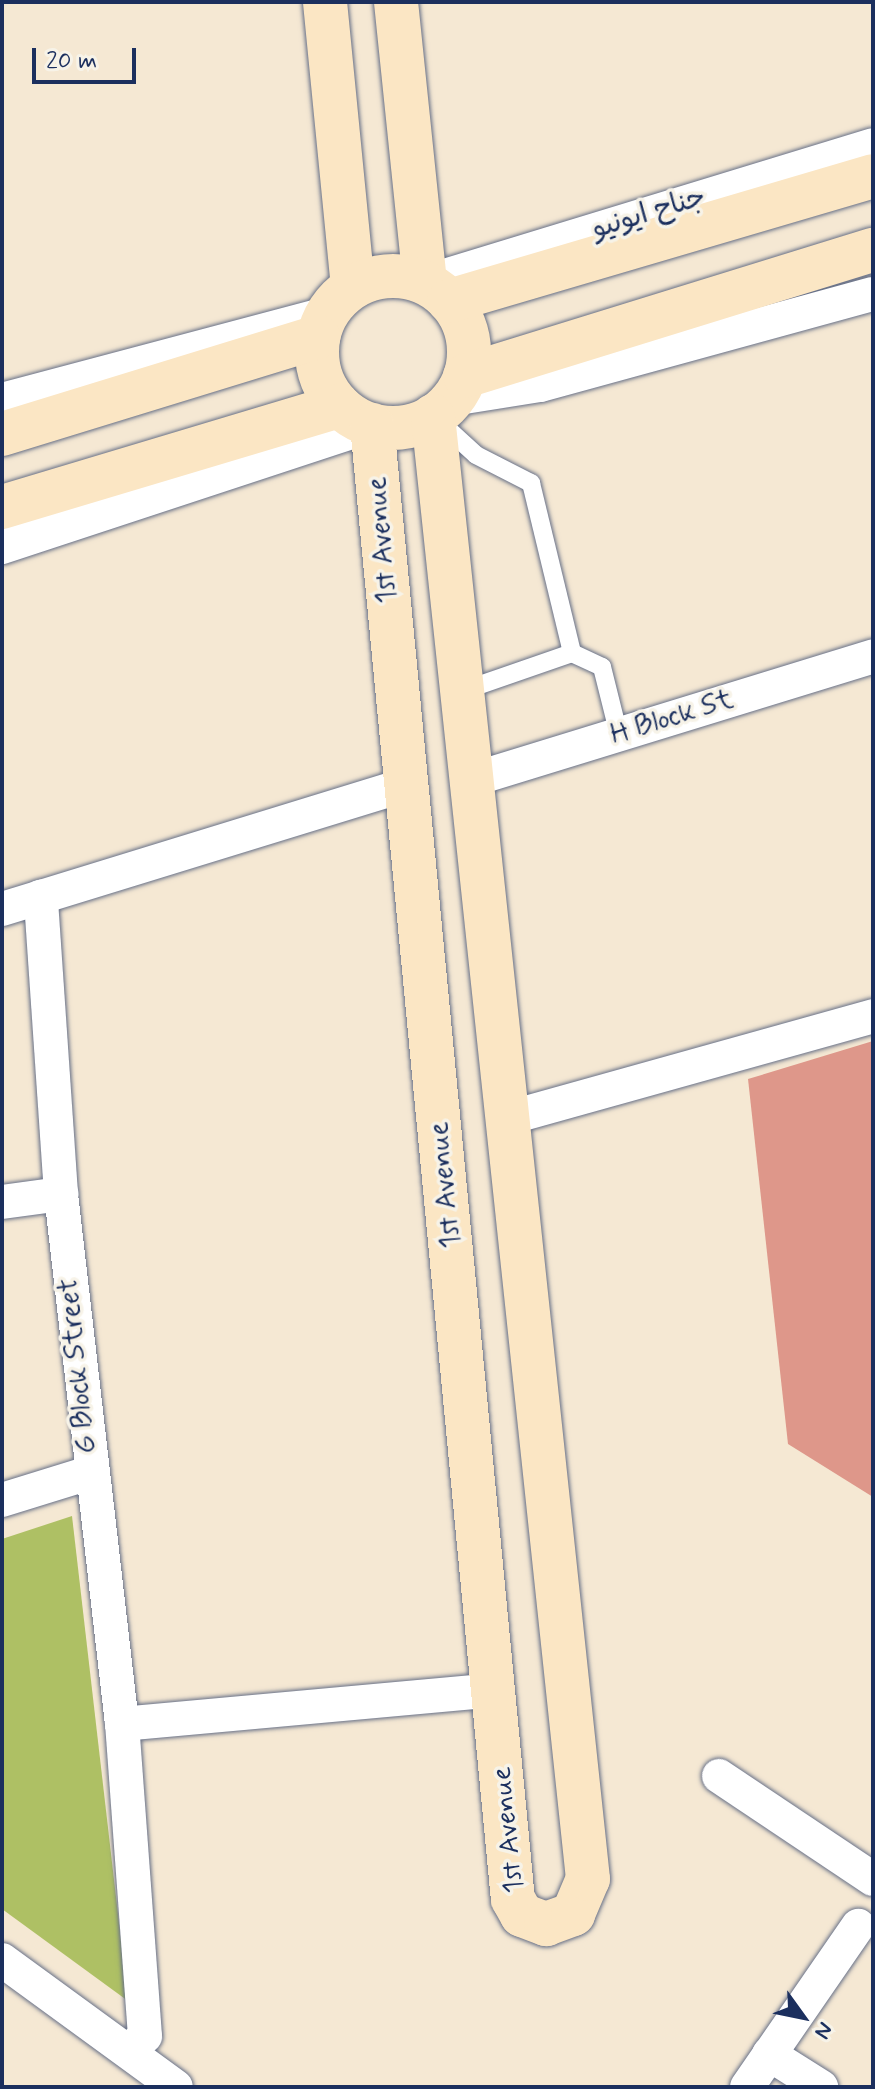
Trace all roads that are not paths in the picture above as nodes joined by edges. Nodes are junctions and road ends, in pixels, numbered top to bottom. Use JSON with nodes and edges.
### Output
{"nodes":[{"id":1,"x":325,"y":2,"type":"edge"},
{"id":2,"x":396,"y":2,"type":"edge"},
{"id":3,"x":873,"y":145,"type":"edge"},
{"id":4,"x":873,"y":176,"type":"edge"},
{"id":5,"x":873,"y":250,"type":"edge"},
{"id":6,"x":437,"y":292,"type":"junction"},
{"id":7,"x":873,"y":294,"type":"edge"},
{"id":8,"x":332,"y":313,"type":"junction"},
{"id":9,"x":450,"y":397,"type":"junction"},
{"id":10,"x":2,"y":400,"type":"edge"},
{"id":11,"x":355,"y":415,"type":"junction"},
{"id":12,"x":2,"y":434,"type":"edge"},
{"id":13,"x":2,"y":507,"type":"edge"},
{"id":14,"x":2,"y":547,"type":"edge"},
{"id":15,"x":572,"y":653,"type":"junction"},
{"id":16,"x":873,"y":656,"type":"edge"},
{"id":17,"x":462,"y":691,"type":"junction"},
{"id":18,"x":619,"y":735,"type":"junction"},
{"id":19,"x":471,"y":780,"type":"junction"},
{"id":20,"x":404,"y":785,"type":"junction"},
{"id":21,"x":476,"y":829,"type":"junction"},
{"id":22,"x":410,"y":841,"type":"junction"},
{"id":23,"x":41,"y":897,"type":"junction"},
{"id":24,"x":2,"y":909,"type":"edge"},
{"id":25,"x":873,"y":1016,"type":"edge"},
{"id":26,"x":508,"y":1118,"type":"junction"},
{"id":27,"x":516,"y":1187,"type":"junction"},
{"id":28,"x":61,"y":1194,"type":"junction"},
{"id":29,"x":448,"y":1198,"type":"junction"},
{"id":30,"x":2,"y":1202,"type":"edge"},
{"id":31,"x":89,"y":1473,"type":"junction"},
{"id":32,"x":2,"y":1500,"type":"edge"},
{"id":33,"x":495,"y":1690,"type":"junction"},
{"id":34,"x":122,"y":1724,"type":"junction"},
{"id":35,"x":719,"y":1776,"type":"dead end"},
{"id":36,"x":873,"y":1879,"type":"edge"},
{"id":37,"x":858,"y":1926,"type":"dead end"},
{"id":38,"x":2,"y":1960,"type":"edge"},
{"id":39,"x":129,"y":2050,"type":"junction"},
{"id":40,"x":769,"y":2054,"type":"junction"},
{"id":41,"x":176,"y":2087,"type":"edge"},
{"id":42,"x":747,"y":2087,"type":"edge"},
{"id":43,"x":821,"y":2087,"type":"edge"}],
"edges":[{"from":1,"to":8,"type":"street"},
{"from":2,"to":6,"type":"street"},
{"from":3,"to":6,"type":"street","name":"جناح ایونیو"},
{"from":4,"to":6,"type":"street","name":"جناح ایونیو"},
{"from":5,"to":9,"type":"street"},
{"from":6,"to":8,"type":"street"},
{"from":6,"to":9,"type":"street"},
{"from":7,"to":9,"type":"street"},
{"from":8,"to":10,"type":"street"},
{"from":8,"to":11,"type":"street"},
{"from":8,"to":12,"type":"street"},
{"from":9,"to":11,"type":"street"},
{"from":9,"to":15,"type":"lane"},
{"from":9,"to":17,"type":"street","name":"1st Avenue"},
{"from":11,"to":13,"type":"street"},
{"from":11,"to":14,"type":"street"},
{"from":11,"to":20,"type":"street","name":"1st Avenue"},
{"from":15,"to":17,"type":"lane"},
{"from":15,"to":18,"type":"lane"},
{"from":16,"to":18,"type":"street","name":"H Block St"},
{"from":17,"to":19,"type":"street","name":"1st Avenue"},
{"from":18,"to":19,"type":"street","name":"H Block St"},
{"from":19,"to":21,"type":"street","name":"1st Avenue"},
{"from":20,"to":22,"type":"street","name":"1st Avenue"},
{"from":20,"to":23,"type":"street"},
{"from":21,"to":22,"type":"street"},
{"from":21,"to":26,"type":"street","name":"1st Avenue"},
{"from":22,"to":29,"type":"street","name":"1st Avenue"},
{"from":23,"to":24,"type":"street"},
{"from":23,"to":28,"type":"street","name":"G Block Street"},
{"from":25,"to":26,"type":"street"},
{"from":26,"to":27,"type":"street","name":"1st Avenue"},
{"from":27,"to":29,"type":"street"},
{"from":27,"to":33,"type":"street","name":"1st Avenue"},
{"from":28,"to":30,"type":"street"},
{"from":28,"to":31,"type":"street","name":"G Block Street"},
{"from":29,"to":33,"type":"street","name":"1st Avenue"},
{"from":31,"to":32,"type":"street"},
{"from":31,"to":34,"type":"street","name":"G Block Street"},
{"from":33,"to":34,"type":"street"},
{"from":34,"to":39,"type":"street","name":"G Block Street"},
{"from":35,"to":36,"type":"street"},
{"from":37,"to":40,"type":"street"},
{"from":38,"to":39,"type":"street"},
{"from":39,"to":41,"type":"street"},
{"from":40,"to":42,"type":"street"},
{"from":40,"to":43,"type":"street"}]}
